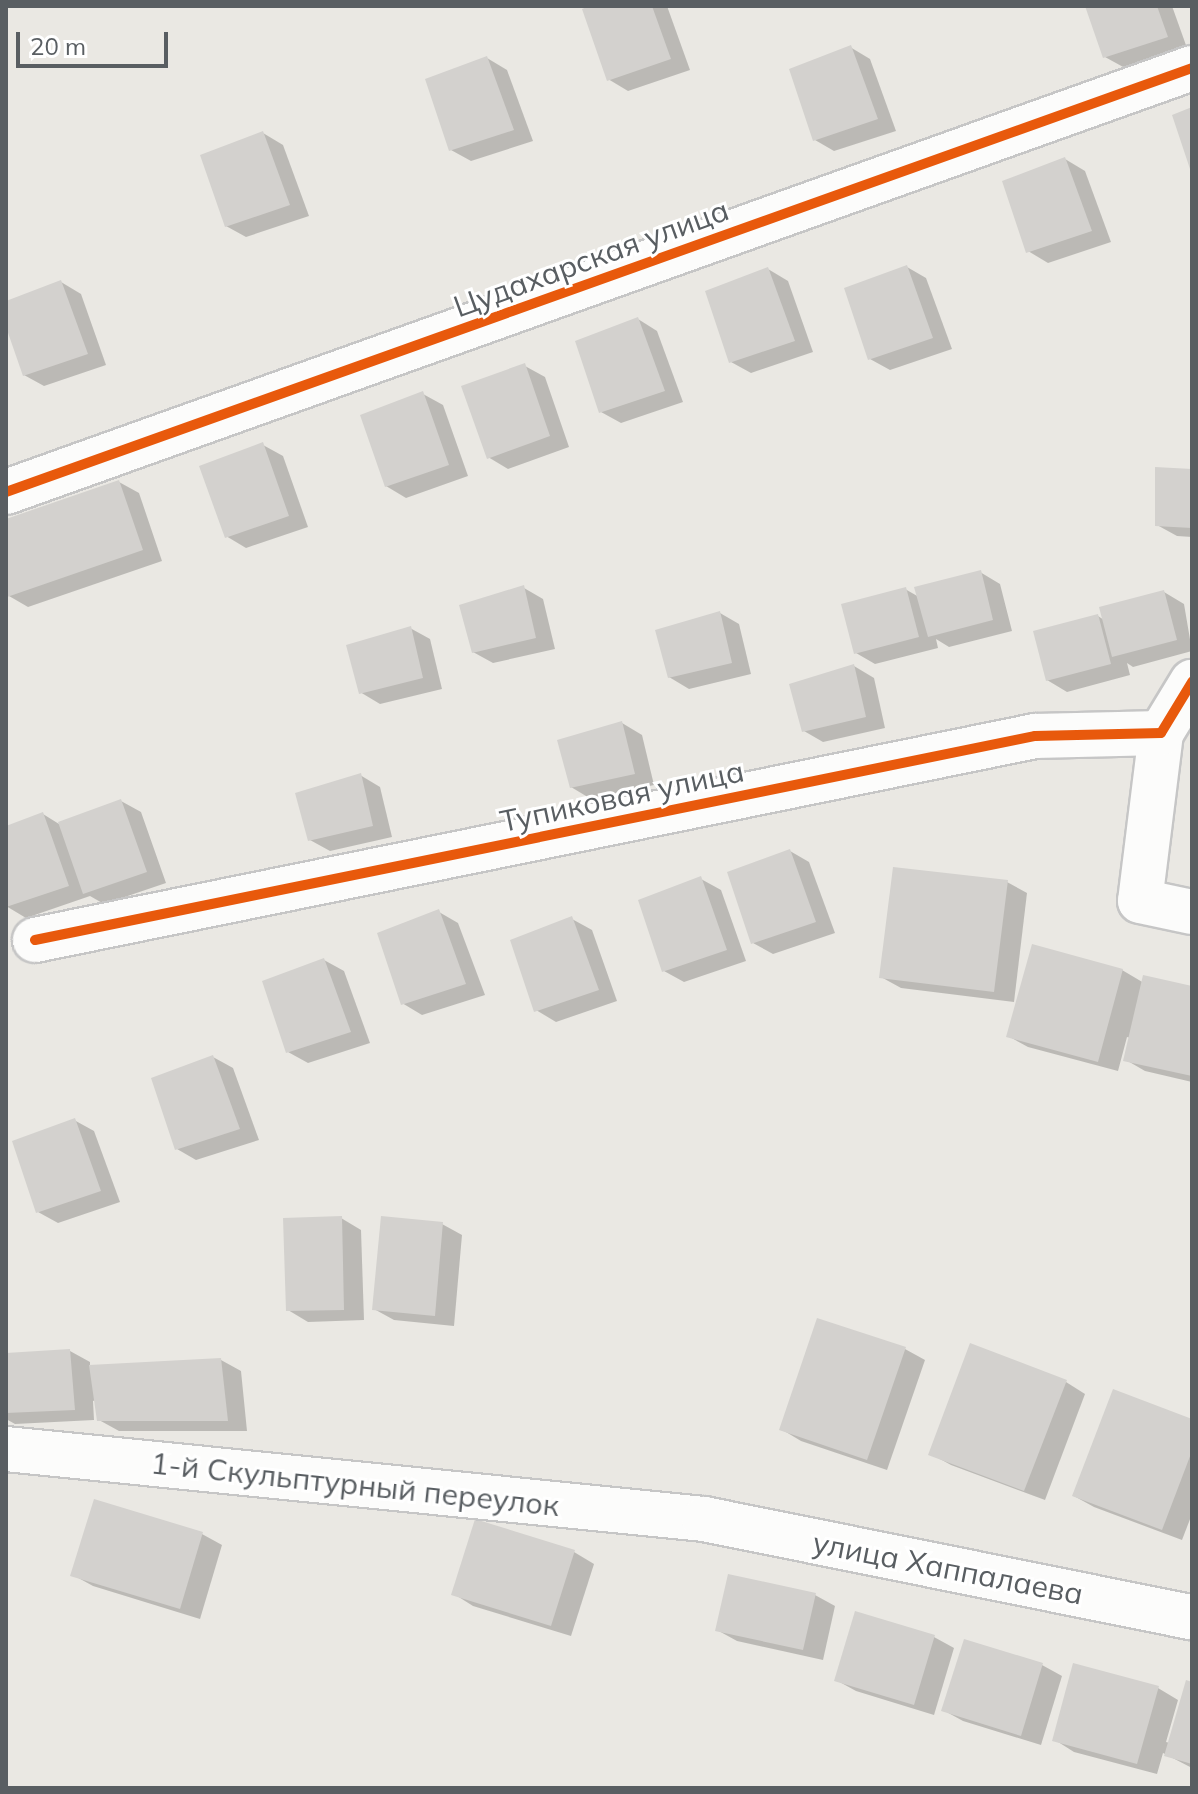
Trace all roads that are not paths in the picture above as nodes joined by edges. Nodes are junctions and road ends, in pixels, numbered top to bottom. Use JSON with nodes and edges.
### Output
{"nodes":[{"id":1,"x":1192,"y":68,"type":"edge"},
{"id":2,"x":6,"y":492,"type":"edge"},
{"id":3,"x":1192,"y":682,"type":"edge"},
{"id":4,"x":1161,"y":733,"type":"junction"},
{"id":5,"x":1192,"y":912,"type":"edge"},
{"id":6,"x":35,"y":940,"type":"dead end"},
{"id":7,"x":6,"y":1449,"type":"edge"},
{"id":8,"x":704,"y":1519,"type":"joint"},
{"id":9,"x":1192,"y":1617,"type":"edge"}],
"edges":[{"from":1,"to":2,"type":"street","name":"Цудахарская улица"},
{"from":3,"to":4,"type":"street"},
{"from":4,"to":5,"type":"street"},
{"from":4,"to":6,"type":"street","name":"Тупиковая улица"},
{"from":7,"to":8,"type":"street","name":"1-й Скульптурный переулок"},
{"from":8,"to":9,"type":"street","name":"улица Хаппалаева"}]}
